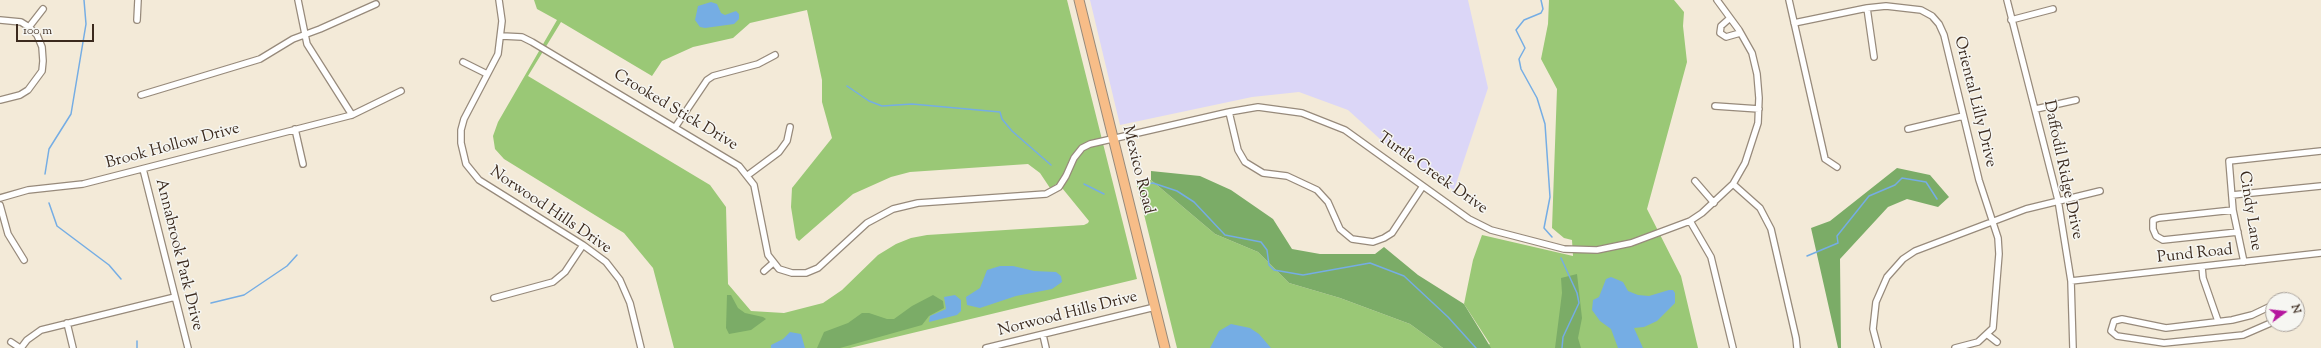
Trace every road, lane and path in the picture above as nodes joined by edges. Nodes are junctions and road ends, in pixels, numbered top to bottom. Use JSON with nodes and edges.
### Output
{"nodes":[{"id":1,"x":138,"y":0,"type":"edge"},
{"id":2,"x":298,"y":0,"type":"edge"},
{"id":3,"x":499,"y":0,"type":"edge"},
{"id":4,"x":1078,"y":0,"type":"edge"},
{"id":5,"x":1717,"y":0,"type":"edge"},
{"id":6,"x":1789,"y":0,"type":"edge"},
{"id":7,"x":2007,"y":0,"type":"edge"},
{"id":8,"x":376,"y":4,"type":"dead end"},
{"id":9,"x":1867,"y":8,"type":"junction"},
{"id":10,"x":43,"y":9,"type":"dead end"},
{"id":11,"x":2053,"y":9,"type":"dead end"},
{"id":12,"x":1730,"y":18,"type":"junction"},
{"id":13,"x":0,"y":20,"type":"edge"},
{"id":14,"x":137,"y":20,"type":"dead end"},
{"id":15,"x":2012,"y":20,"type":"junction"},
{"id":16,"x":1794,"y":24,"type":"junction"},
{"id":17,"x":29,"y":28,"type":"junction"},
{"id":18,"x":1740,"y":32,"type":"junction"},
{"id":19,"x":304,"y":35,"type":"junction"},
{"id":20,"x":502,"y":36,"type":"junction"},
{"id":21,"x":774,"y":55,"type":"dead end"},
{"id":22,"x":1874,"y":57,"type":"dead end"},
{"id":23,"x":463,"y":62,"type":"dead end"},
{"id":24,"x":487,"y":74,"type":"junction"},
{"id":25,"x":401,"y":91,"type":"dead end"},
{"id":26,"x":142,"y":95,"type":"dead end"},
{"id":27,"x":0,"y":100,"type":"edge"},
{"id":28,"x":2076,"y":100,"type":"dead end"},
{"id":29,"x":1715,"y":106,"type":"dead end"},
{"id":30,"x":1759,"y":109,"type":"junction"},
{"id":31,"x":2036,"y":109,"type":"junction"},
{"id":32,"x":1229,"y":112,"type":"junction"},
{"id":33,"x":352,"y":115,"type":"junction"},
{"id":34,"x":1963,"y":116,"type":"junction"},
{"id":35,"x":676,"y":126,"type":"junction"},
{"id":36,"x":790,"y":127,"type":"dead end"},
{"id":37,"x":295,"y":129,"type":"junction"},
{"id":38,"x":1908,"y":129,"type":"dead end"},
{"id":39,"x":1113,"y":138,"type":"junction"},
{"id":40,"x":2321,"y":150,"type":"edge"},
{"id":41,"x":303,"y":164,"type":"dead end"},
{"id":42,"x":1837,"y":167,"type":"dead end"},
{"id":43,"x":143,"y":169,"type":"junction"},
{"id":44,"x":748,"y":175,"type":"junction"},
{"id":45,"x":1695,"y":181,"type":"dead end"},
{"id":46,"x":1733,"y":184,"type":"junction"},
{"id":47,"x":1422,"y":186,"type":"junction"},
{"id":48,"x":2321,"y":186,"type":"edge"},
{"id":49,"x":2100,"y":191,"type":"dead end"},
{"id":50,"x":2232,"y":195,"type":"junction"},
{"id":51,"x":0,"y":198,"type":"edge"},
{"id":52,"x":2058,"y":200,"type":"junction"},
{"id":53,"x":1714,"y":203,"type":"junction"},
{"id":54,"x":0,"y":205,"type":"edge"},
{"id":55,"x":2233,"y":210,"type":"junction"},
{"id":56,"x":1690,"y":221,"type":"junction"},
{"id":57,"x":1992,"y":223,"type":"junction"},
{"id":58,"x":2238,"y":232,"type":"junction"},
{"id":59,"x":583,"y":245,"type":"junction"},
{"id":60,"x":2321,"y":253,"type":"edge"},
{"id":61,"x":24,"y":260,"type":"dead end"},
{"id":62,"x":2244,"y":262,"type":"junction"},
{"id":63,"x":773,"y":263,"type":"junction"},
{"id":64,"x":2202,"y":267,"type":"junction"},
{"id":65,"x":764,"y":271,"type":"dead end"},
{"id":66,"x":2071,"y":281,"type":"junction"},
{"id":67,"x":175,"y":297,"type":"junction"},
{"id":68,"x":494,"y":298,"type":"dead end"},
{"id":69,"x":1155,"y":307,"type":"junction"},
{"id":70,"x":2265,"y":309,"type":"edge"},
{"id":71,"x":2218,"y":321,"type":"junction"},
{"id":72,"x":67,"y":323,"type":"junction"},
{"id":73,"x":2265,"y":325,"type":"edge"},
{"id":74,"x":1043,"y":335,"type":"junction"},
{"id":75,"x":1988,"y":335,"type":"junction"},
{"id":76,"x":11,"y":342,"type":"dead end"},
{"id":77,"x":1997,"y":342,"type":"dead end"},
{"id":78,"x":20,"y":348,"type":"edge"},
{"id":79,"x":73,"y":348,"type":"edge"},
{"id":80,"x":188,"y":348,"type":"edge"},
{"id":81,"x":641,"y":348,"type":"edge"},
{"id":82,"x":986,"y":348,"type":"edge"},
{"id":83,"x":1046,"y":348,"type":"edge"},
{"id":84,"x":1166,"y":348,"type":"edge"},
{"id":85,"x":1733,"y":348,"type":"edge"},
{"id":86,"x":1797,"y":348,"type":"edge"},
{"id":87,"x":1878,"y":348,"type":"edge"},
{"id":88,"x":1955,"y":348,"type":"edge"},
{"id":89,"x":2073,"y":348,"type":"edge"}],
"edges":[{"from":1,"to":14,"type":"street"},
{"from":2,"to":19,"type":"street"},
{"from":3,"to":20,"type":"street","name":"Norwood Hills Drive"},
{"from":4,"to":39,"type":"main road","name":"Mexico Road"},
{"from":5,"to":12,"type":"street","name":"Turtle Creek Drive"},
{"from":6,"to":16,"type":"street"},
{"from":7,"to":15,"type":"street","name":"Daffodil Ridge Drive"},
{"from":8,"to":19,"type":"street"},
{"from":9,"to":16,"type":"street","name":"Oriental Lilly Drive"},
{"from":9,"to":22,"type":"street"},
{"from":9,"to":34,"type":"street","name":"Oriental Lilly Drive"},
{"from":10,"to":17,"type":"street"},
{"from":11,"to":15,"type":"street"},
{"from":12,"to":18,"type":"street","name":"Turtle Creek Drive"},
{"from":12,"to":18,"type":"street"},
{"from":13,"to":17,"type":"street"},
{"from":15,"to":31,"type":"street","name":"Daffodil Ridge Drive"},
{"from":16,"to":42,"type":"street"},
{"from":17,"to":27,"type":"street"},
{"from":18,"to":30,"type":"street","name":"Turtle Creek Drive"},
{"from":19,"to":26,"type":"street"},
{"from":19,"to":33,"type":"street"},
{"from":20,"to":24,"type":"street","name":"Norwood Hills Drive"},
{"from":20,"to":35,"type":"street","name":"Crooked Stick Drive"},
{"from":21,"to":35,"type":"street"},
{"from":23,"to":24,"type":"street"},
{"from":24,"to":59,"type":"street","name":"Norwood Hills Drive"},
{"from":25,"to":33,"type":"street","name":"Brook Hollow Drive"},
{"from":28,"to":31,"type":"street"},
{"from":29,"to":30,"type":"street"},
{"from":30,"to":46,"type":"street","name":"Turtle Creek Drive"},
{"from":31,"to":52,"type":"street","name":"Daffodil Ridge Drive"},
{"from":32,"to":39,"type":"street","name":"Turtle Creek Drive"},
{"from":32,"to":47,"type":"street","name":"Turtle Creek Drive"},
{"from":32,"to":47,"type":"street"},
{"from":33,"to":37,"type":"street","name":"Brook Hollow Drive"},
{"from":34,"to":38,"type":"street"},
{"from":34,"to":57,"type":"street","name":"Oriental Lilly Drive"},
{"from":35,"to":44,"type":"street","name":"Crooked Stick Drive"},
{"from":36,"to":44,"type":"street"},
{"from":37,"to":41,"type":"street"},
{"from":37,"to":43,"type":"street","name":"Brook Hollow Drive"},
{"from":39,"to":63,"type":"street"},
{"from":39,"to":69,"type":"main road","name":"Mexico Road"},
{"from":40,"to":50,"type":"street","name":"Cindy Lane"},
{"from":43,"to":51,"type":"street","name":"Brook Hollow Drive"},
{"from":43,"to":67,"type":"street","name":"Annabrook Park Drive"},
{"from":44,"to":63,"type":"street","name":"Crooked Stick Drive"},
{"from":45,"to":53,"type":"street"},
{"from":46,"to":53,"type":"street","name":"Turtle Creek Drive"},
{"from":46,"to":86,"type":"street"},
{"from":47,"to":56,"type":"street","name":"Turtle Creek Drive"},
{"from":48,"to":50,"type":"street"},
{"from":49,"to":52,"type":"street"},
{"from":50,"to":55,"type":"street","name":"Cindy Lane"},
{"from":52,"to":57,"type":"street"},
{"from":52,"to":66,"type":"street","name":"Daffodil Ridge Drive"},
{"from":53,"to":56,"type":"street","name":"Turtle Creek Drive"},
{"from":54,"to":61,"type":"street"},
{"from":55,"to":58,"type":"street","name":"Cindy Lane"},
{"from":55,"to":58,"type":"street"},
{"from":56,"to":85,"type":"street"},
{"from":57,"to":75,"type":"street","name":"Oriental Lilly Drive"},
{"from":57,"to":87,"type":"street"},
{"from":58,"to":62,"type":"street","name":"Cindy Lane"},
{"from":59,"to":68,"type":"street"},
{"from":59,"to":81,"type":"street","name":"Norwood Hills Drive"},
{"from":60,"to":62,"type":"street","name":"Pund Road"},
{"from":62,"to":64,"type":"street","name":"Pund Road"},
{"from":63,"to":65,"type":"street"},
{"from":64,"to":66,"type":"street","name":"Pund Road"},
{"from":64,"to":71,"type":"street"},
{"from":66,"to":89,"type":"street","name":"Daffodil Ridge Drive"},
{"from":67,"to":72,"type":"street"},
{"from":67,"to":80,"type":"street","name":"Annabrook Park Drive"},
{"from":69,"to":74,"type":"street","name":"Norwood Hills Drive"},
{"from":69,"to":84,"type":"main road","name":"Mexico Road"},
{"from":70,"to":71,"type":"street"},
{"from":71,"to":73,"type":"street"},
{"from":72,"to":78,"type":"street"},
{"from":72,"to":79,"type":"street"},
{"from":74,"to":82,"type":"street","name":"Norwood Hills Drive"},
{"from":74,"to":83,"type":"street"},
{"from":75,"to":77,"type":"street"},
{"from":75,"to":88,"type":"street"},
{"from":76,"to":78,"type":"street"}]}
